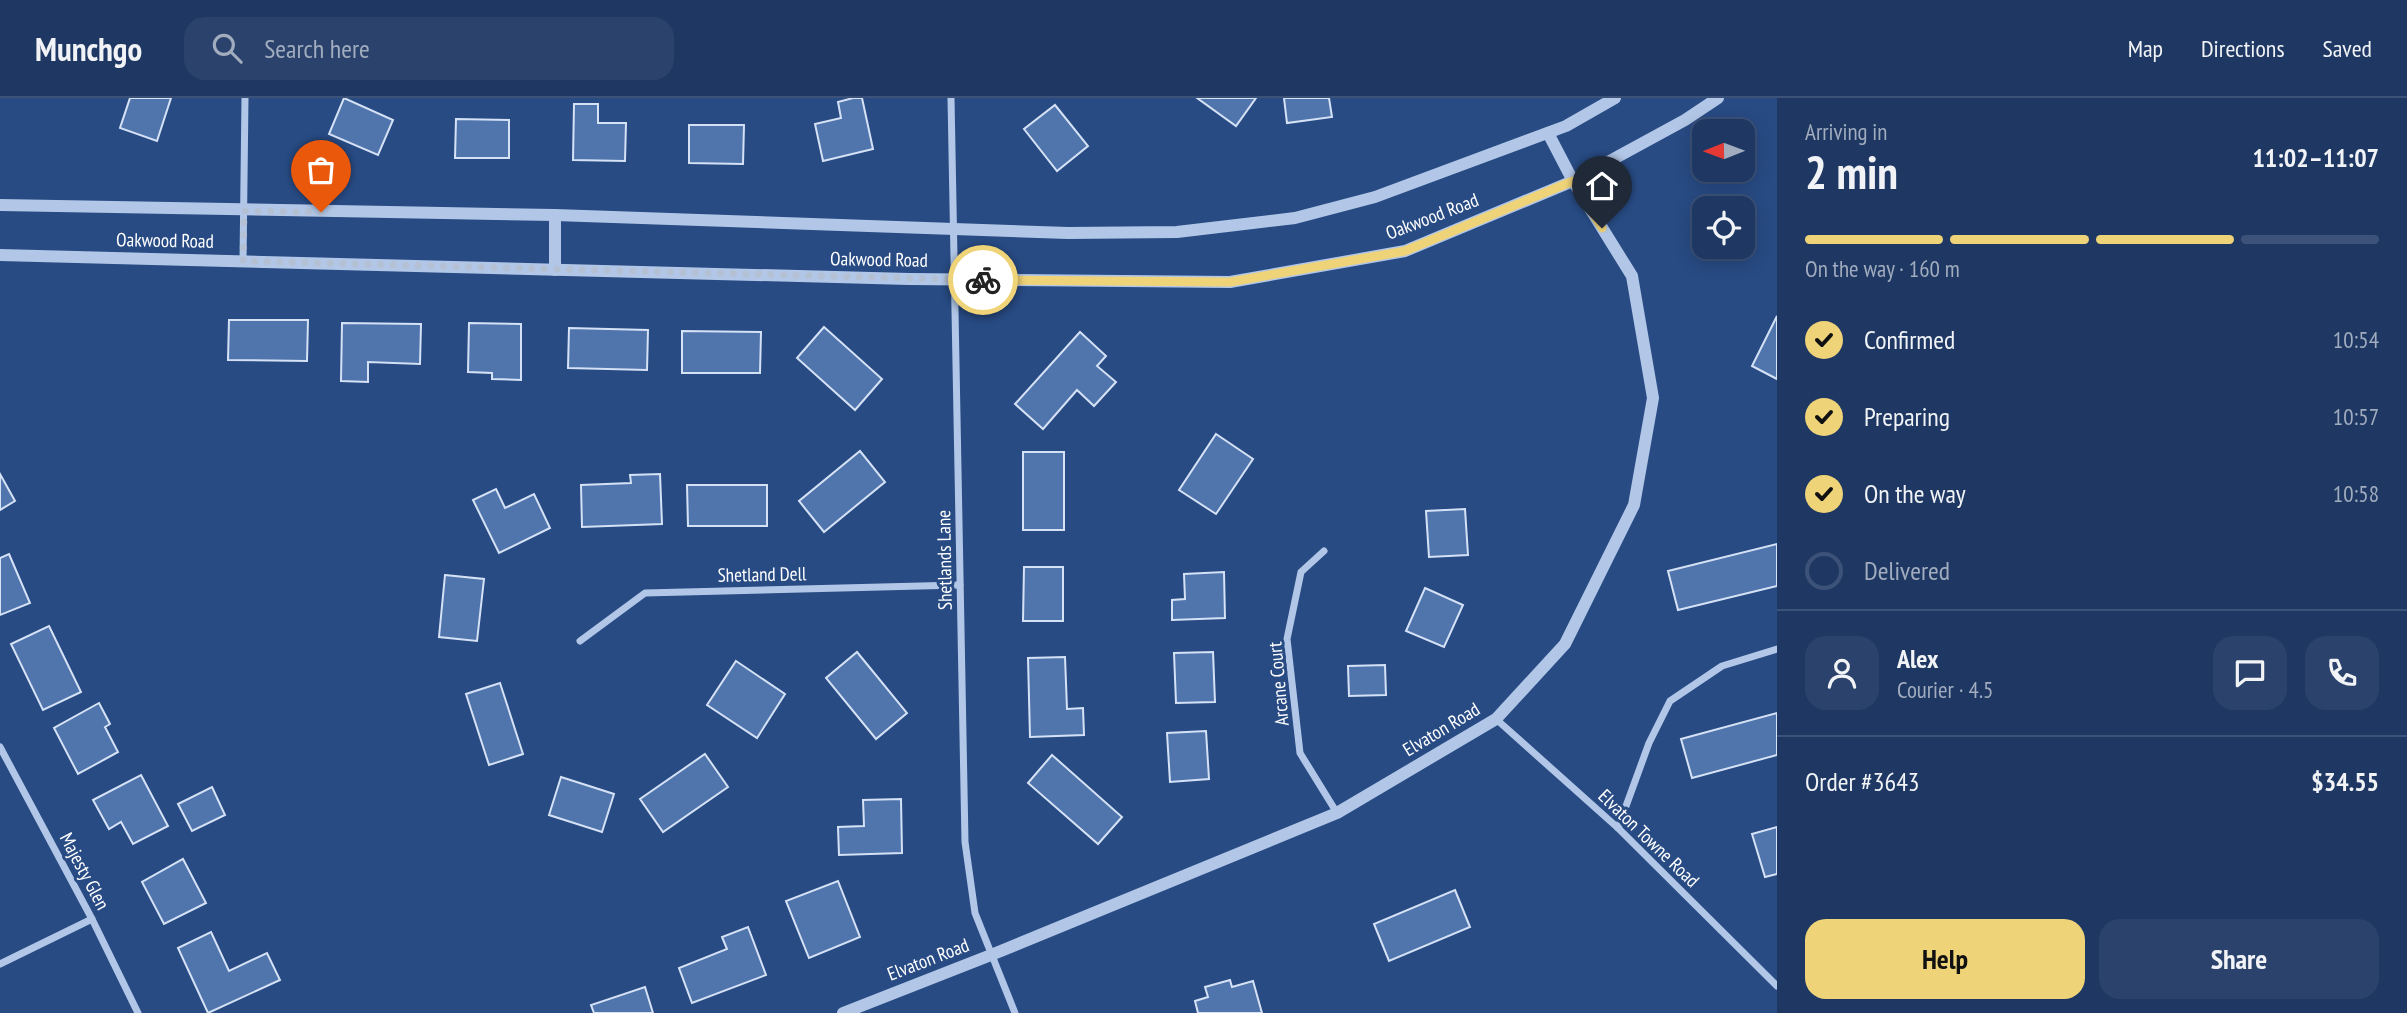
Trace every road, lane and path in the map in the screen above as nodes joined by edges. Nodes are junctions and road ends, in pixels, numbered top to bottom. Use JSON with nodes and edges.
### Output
{"nodes":[{"id":1,"x":245,"y":98,"type":"edge"},
{"id":2,"x":951,"y":98,"type":"edge"},
{"id":3,"x":1615,"y":98,"type":"edge"},
{"id":4,"x":1718,"y":98,"type":"edge"},
{"id":5,"x":1548,"y":133,"type":"junction"},
{"id":6,"x":1573,"y":181,"type":"junction"},
{"id":7,"x":0,"y":205,"type":"edge"},
{"id":8,"x":244,"y":211,"type":"junction"},
{"id":9,"x":555,"y":215,"type":"junction"},
{"id":10,"x":955,"y":230,"type":"junction"},
{"id":11,"x":0,"y":255,"type":"edge"},
{"id":12,"x":243,"y":261,"type":"junction"},
{"id":13,"x":555,"y":270,"type":"junction"},
{"id":14,"x":955,"y":280,"type":"junction"},
{"id":15,"x":1324,"y":551,"type":"dead end"},
{"id":16,"x":960,"y":585,"type":"junction"},
{"id":17,"x":580,"y":640,"type":"dead end"},
{"id":18,"x":1777,"y":649,"type":"edge"},
{"id":19,"x":1496,"y":719,"type":"junction"},
{"id":20,"x":0,"y":747,"type":"edge"},
{"id":21,"x":1337,"y":814,"type":"junction"},
{"id":22,"x":1618,"y":828,"type":"junction"},
{"id":23,"x":92,"y":919,"type":"junction"},
{"id":24,"x":991,"y":955,"type":"junction"},
{"id":25,"x":0,"y":964,"type":"edge"},
{"id":26,"x":1777,"y":972,"type":"edge"},
{"id":27,"x":1770,"y":979,"type":"junction"},
{"id":28,"x":1777,"y":986,"type":"edge"},
{"id":29,"x":138,"y":1013,"type":"edge"},
{"id":30,"x":843,"y":1013,"type":"edge"},
{"id":31,"x":1015,"y":1013,"type":"edge"}],
"edges":[{"from":1,"to":8,"type":"street"},
{"from":2,"to":10,"type":"street","name":"Shetlands Lane"},
{"from":3,"to":5,"type":"street","name":"Oakwood Road"},
{"from":4,"to":6,"type":"street","name":"Oakwood Road"},
{"from":5,"to":6,"type":"street","name":"Elvaton Road"},
{"from":5,"to":10,"type":"street","name":"Oakwood Road"},
{"from":6,"to":14,"type":"street","name":"Oakwood Road"},
{"from":6,"to":19,"type":"street","name":"Elvaton Road"},
{"from":7,"to":8,"type":"street","name":"Oakwood Road"},
{"from":8,"to":9,"type":"street","name":"Oakwood Road"},
{"from":8,"to":12,"type":"street"},
{"from":9,"to":10,"type":"street","name":"Oakwood Road"},
{"from":9,"to":13,"type":"street"},
{"from":10,"to":14,"type":"street","name":"Shetlands Lane"},
{"from":11,"to":12,"type":"street","name":"Oakwood Road"},
{"from":12,"to":13,"type":"street","name":"Oakwood Road"},
{"from":13,"to":14,"type":"street","name":"Oakwood Road"},
{"from":14,"to":16,"type":"street","name":"Shetlands Lane"},
{"from":15,"to":21,"type":"street","name":"Arcane Court"},
{"from":16,"to":17,"type":"street","name":"Shetland Dell"},
{"from":16,"to":24,"type":"street","name":"Shetlands Lane"},
{"from":18,"to":22,"type":"street"},
{"from":19,"to":21,"type":"street","name":"Elvaton Road"},
{"from":19,"to":22,"type":"street","name":"Elvaton Towne Road"},
{"from":20,"to":23,"type":"street","name":"Majesty Glen"},
{"from":21,"to":24,"type":"street","name":"Elvaton Road"},
{"from":22,"to":27,"type":"street","name":"Elvaton Towne Road"},
{"from":23,"to":25,"type":"street"},
{"from":23,"to":29,"type":"street","name":"Majesty Glen"},
{"from":24,"to":30,"type":"street","name":"Elvaton Road"},
{"from":24,"to":31,"type":"street","name":"Shetlands Lane"},
{"from":26,"to":27,"type":"street"},
{"from":27,"to":28,"type":"street","name":"Elvaton Towne Road"}]}
